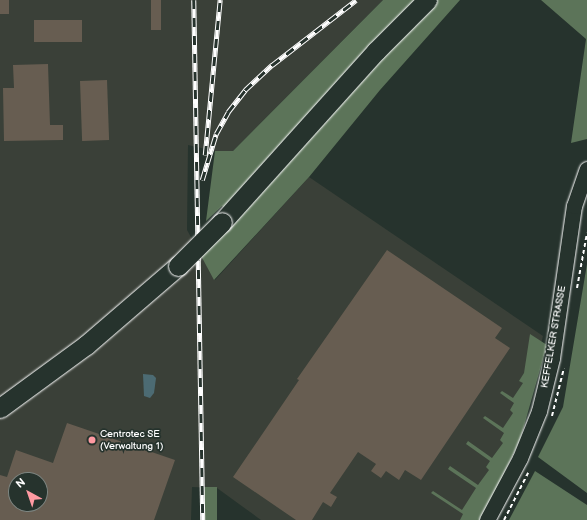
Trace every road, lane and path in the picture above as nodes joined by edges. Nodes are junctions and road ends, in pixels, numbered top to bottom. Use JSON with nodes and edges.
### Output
{"nodes":[{"id":1,"x":427,"y":0,"type":"edge"},
{"id":2,"x":587,"y":169,"type":"edge"},
{"id":3,"x":0,"y":408,"type":"edge"},
{"id":4,"x":487,"y":520,"type":"edge"}],
"edges":[{"from":1,"to":3,"type":"main road","bridge":true},
{"from":2,"to":4,"type":"street","name":"KEFFELKER STRASSE"}]}
